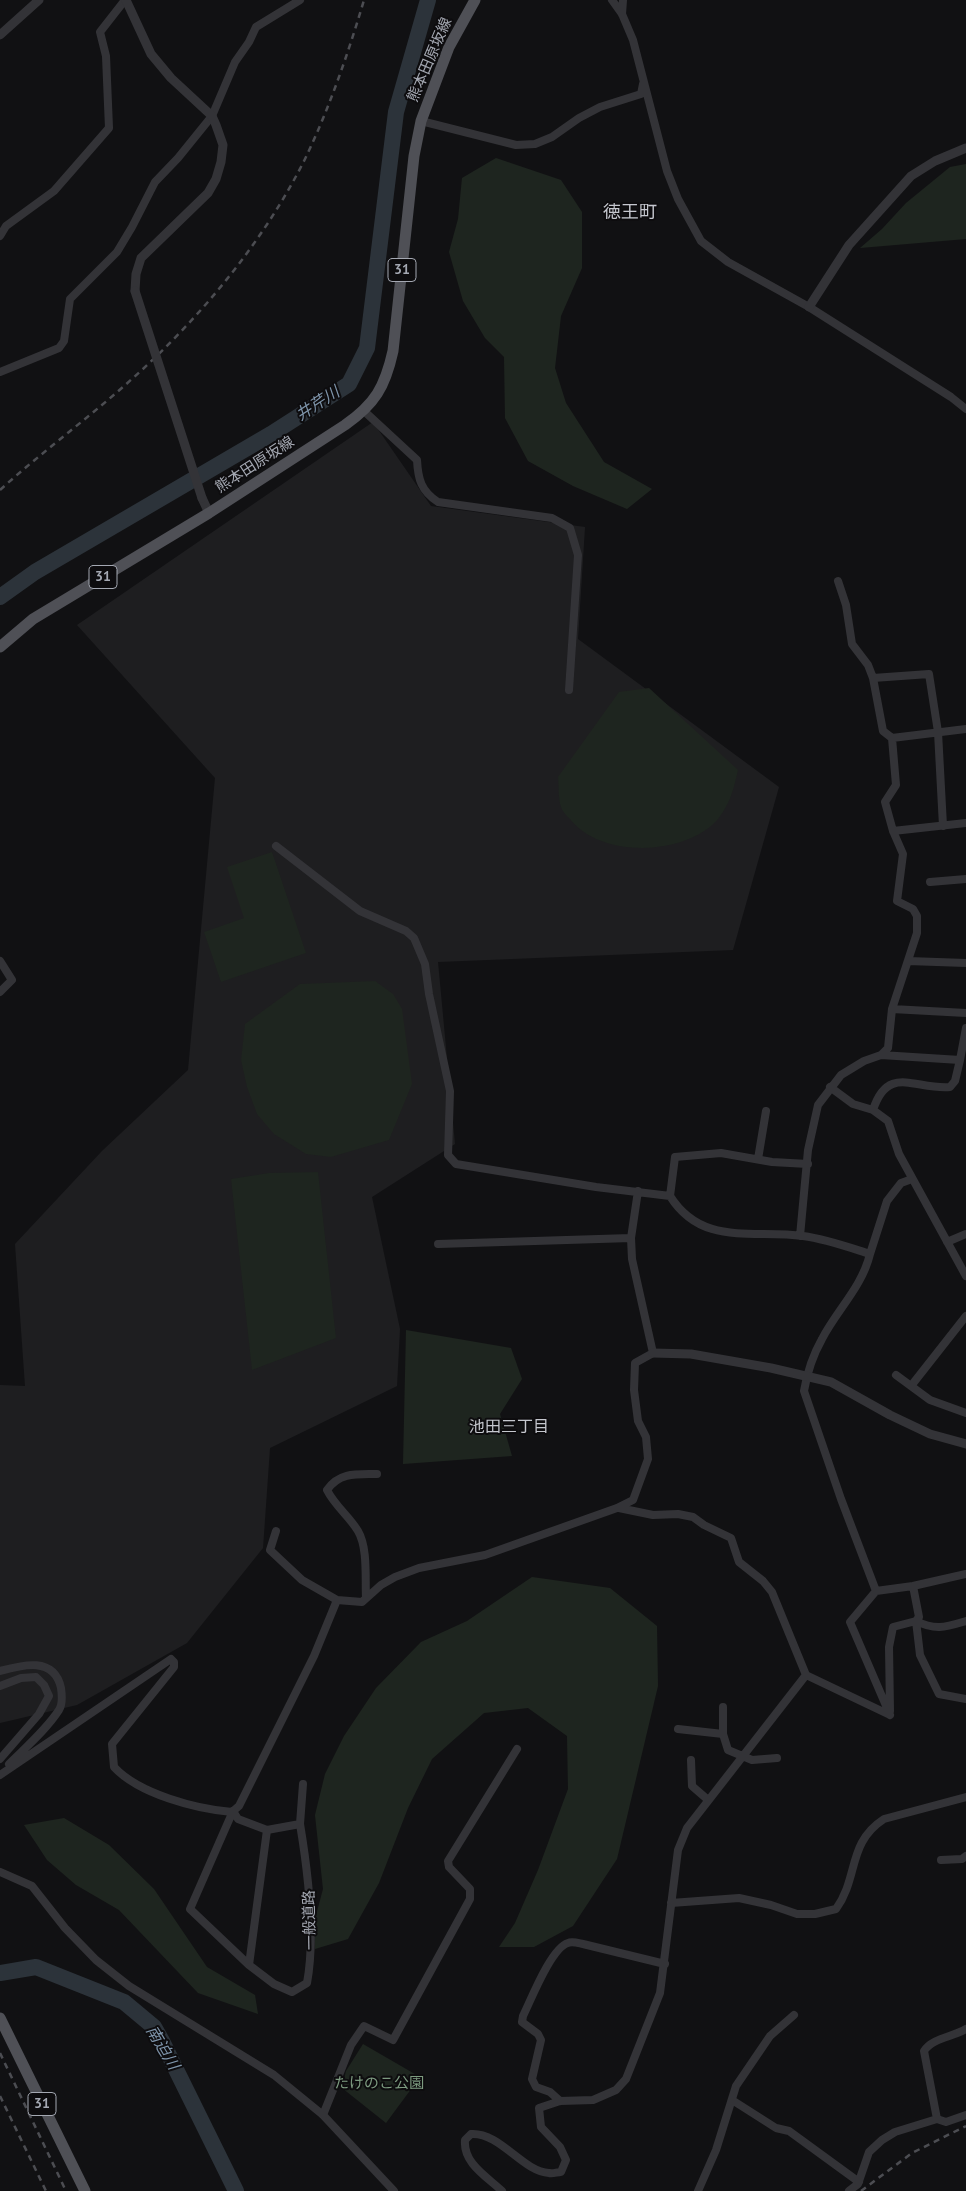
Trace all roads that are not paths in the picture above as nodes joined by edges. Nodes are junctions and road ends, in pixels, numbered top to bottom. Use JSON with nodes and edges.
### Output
{"nodes":[{"id":1,"x":39,"y":0,"type":"edge"},
{"id":2,"x":126,"y":0,"type":"edge"},
{"id":3,"x":300,"y":0,"type":"edge"},
{"id":4,"x":474,"y":0,"type":"edge"},
{"id":5,"x":612,"y":0,"type":"edge"},
{"id":6,"x":623,"y":0,"type":"edge"},
{"id":7,"x":622,"y":14,"type":"junction"},
{"id":8,"x":0,"y":35,"type":"edge"},
{"id":9,"x":643,"y":84,"type":"junction"},
{"id":10,"x":212,"y":116,"type":"junction"},
{"id":11,"x":421,"y":121,"type":"junction"},
{"id":12,"x":966,"y":148,"type":"edge"},
{"id":13,"x":0,"y":236,"type":"edge"},
{"id":14,"x":809,"y":307,"type":"junction"},
{"id":15,"x":0,"y":372,"type":"edge"},
{"id":16,"x":966,"y":409,"type":"edge"},
{"id":17,"x":364,"y":411,"type":"junction"},
{"id":18,"x":209,"y":513,"type":"junction"},
{"id":19,"x":838,"y":581,"type":"dead end"},
{"id":20,"x":0,"y":647,"type":"edge"},
{"id":21,"x":873,"y":678,"type":"junction"},
{"id":22,"x":569,"y":690,"type":"dead end"},
{"id":23,"x":966,"y":729,"type":"edge"},
{"id":24,"x":938,"y":732,"type":"junction"},
{"id":25,"x":892,"y":738,"type":"junction"},
{"id":26,"x":966,"y":823,"type":"edge"},
{"id":27,"x":943,"y":826,"type":"junction"},
{"id":28,"x":893,"y":831,"type":"junction"},
{"id":29,"x":276,"y":846,"type":"dead end"},
{"id":30,"x":966,"y":879,"type":"edge"},
{"id":31,"x":930,"y":882,"type":"dead end"},
{"id":32,"x":908,"y":960,"type":"junction"},
{"id":33,"x":0,"y":961,"type":"edge"},
{"id":34,"x":966,"y":963,"type":"edge"},
{"id":35,"x":0,"y":992,"type":"edge"},
{"id":36,"x":892,"y":1009,"type":"junction"},
{"id":37,"x":966,"y":1013,"type":"edge"},
{"id":38,"x":966,"y":1028,"type":"edge"},
{"id":39,"x":881,"y":1055,"type":"junction"},
{"id":40,"x":960,"y":1060,"type":"junction"},
{"id":41,"x":830,"y":1087,"type":"junction"},
{"id":42,"x":873,"y":1110,"type":"junction"},
{"id":43,"x":766,"y":1111,"type":"dead end"},
{"id":44,"x":758,"y":1159,"type":"junction"},
{"id":45,"x":808,"y":1164,"type":"junction"},
{"id":46,"x":912,"y":1179,"type":"junction"},
{"id":47,"x":638,"y":1191,"type":"junction"},
{"id":48,"x":670,"y":1196,"type":"junction"},
{"id":49,"x":966,"y":1234,"type":"edge"},
{"id":50,"x":800,"y":1236,"type":"junction"},
{"id":51,"x":631,"y":1238,"type":"junction"},
{"id":52,"x":947,"y":1242,"type":"junction"},
{"id":53,"x":438,"y":1244,"type":"dead end"},
{"id":54,"x":870,"y":1254,"type":"junction"},
{"id":55,"x":966,"y":1276,"type":"edge"},
{"id":56,"x":966,"y":1316,"type":"edge"},
{"id":57,"x":653,"y":1354,"type":"junction"},
{"id":58,"x":806,"y":1375,"type":"junction"},
{"id":59,"x":896,"y":1375,"type":"dead end"},
{"id":60,"x":911,"y":1386,"type":"junction"},
{"id":61,"x":966,"y":1413,"type":"edge"},
{"id":62,"x":966,"y":1444,"type":"edge"},
{"id":63,"x":378,"y":1474,"type":"dead end"},
{"id":64,"x":617,"y":1508,"type":"junction"},
{"id":65,"x":276,"y":1531,"type":"dead end"},
{"id":66,"x":966,"y":1574,"type":"edge"},
{"id":67,"x":913,"y":1586,"type":"junction"},
{"id":68,"x":876,"y":1591,"type":"junction"},
{"id":69,"x":366,"y":1598,"type":"junction"},
{"id":70,"x":337,"y":1600,"type":"junction"},
{"id":71,"x":916,"y":1621,"type":"junction"},
{"id":72,"x":966,"y":1621,"type":"edge"},
{"id":73,"x":0,"y":1671,"type":"edge"},
{"id":74,"x":806,"y":1675,"type":"junction"},
{"id":75,"x":0,"y":1686,"type":"edge"},
{"id":76,"x":966,"y":1699,"type":"edge"},
{"id":77,"x":723,"y":1707,"type":"dead end"},
{"id":78,"x":890,"y":1715,"type":"junction"},
{"id":79,"x":678,"y":1729,"type":"dead end"},
{"id":80,"x":723,"y":1734,"type":"junction"},
{"id":81,"x":517,"y":1749,"type":"dead end"},
{"id":82,"x":741,"y":1755,"type":"junction"},
{"id":83,"x":777,"y":1758,"type":"dead end"},
{"id":84,"x":0,"y":1759,"type":"edge"},
{"id":85,"x":691,"y":1760,"type":"dead end"},
{"id":86,"x":0,"y":1774,"type":"edge"},
{"id":87,"x":303,"y":1784,"type":"dead end"},
{"id":88,"x":966,"y":1797,"type":"edge"},
{"id":89,"x":707,"y":1799,"type":"junction"},
{"id":90,"x":233,"y":1811,"type":"junction"},
{"id":91,"x":300,"y":1824,"type":"junction"},
{"id":92,"x":267,"y":1830,"type":"junction"},
{"id":93,"x":966,"y":1856,"type":"edge"},
{"id":94,"x":940,"y":1860,"type":"dead end"},
{"id":95,"x":0,"y":1872,"type":"edge"},
{"id":96,"x":671,"y":1904,"type":"junction"},
{"id":97,"x":665,"y":1964,"type":"junction"},
{"id":98,"x":250,"y":1965,"type":"junction"},
{"id":99,"x":794,"y":2014,"type":"dead end"},
{"id":100,"x":0,"y":2018,"type":"edge"},
{"id":101,"x":966,"y":2029,"type":"edge"},
{"id":102,"x":732,"y":2100,"type":"junction"},
{"id":103,"x":560,"y":2101,"type":"junction"},
{"id":104,"x":323,"y":2115,"type":"junction"},
{"id":105,"x":966,"y":2115,"type":"edge"},
{"id":106,"x":937,"y":2119,"type":"junction"},
{"id":107,"x":858,"y":2182,"type":"junction"},
{"id":108,"x":85,"y":2191,"type":"edge"},
{"id":109,"x":394,"y":2191,"type":"edge"},
{"id":110,"x":502,"y":2191,"type":"edge"},
{"id":111,"x":698,"y":2191,"type":"edge"},
{"id":112,"x":849,"y":2191,"type":"edge"}],
"edges":[{"from":1,"to":8,"type":"street"},
{"from":2,"to":10,"type":"street"},
{"from":2,"to":13,"type":"street"},
{"from":3,"to":10,"type":"street"},
{"from":4,"to":11,"type":"main road","name":"熊本田原坂線","number":"31"},
{"from":5,"to":7,"type":"street"},
{"from":6,"to":7,"type":"street"},
{"from":7,"to":9,"type":"street"},
{"from":9,"to":11,"type":"street"},
{"from":9,"to":14,"type":"street"},
{"from":10,"to":15,"type":"street"},
{"from":10,"to":18,"type":"street","bridge":true},
{"from":11,"to":17,"type":"main road","name":"熊本田原坂線","number":"31"},
{"from":12,"to":14,"type":"street"},
{"from":14,"to":16,"type":"street"},
{"from":17,"to":18,"type":"main road","name":"熊本田原坂線","number":"31"},
{"from":17,"to":22,"type":"street"},
{"from":18,"to":20,"type":"main road","name":"熊本田原坂線","number":"31"},
{"from":19,"to":21,"type":"street"},
{"from":21,"to":24,"type":"street"},
{"from":21,"to":25,"type":"street"},
{"from":23,"to":24,"type":"street"},
{"from":24,"to":25,"type":"street"},
{"from":24,"to":27,"type":"street"},
{"from":25,"to":28,"type":"street"},
{"from":26,"to":27,"type":"street"},
{"from":27,"to":28,"type":"street"},
{"from":28,"to":32,"type":"street"},
{"from":29,"to":47,"type":"street"},
{"from":30,"to":31,"type":"street"},
{"from":32,"to":34,"type":"street"},
{"from":32,"to":36,"type":"street"},
{"from":33,"to":35,"type":"street"},
{"from":36,"to":37,"type":"street"},
{"from":36,"to":39,"type":"street"},
{"from":38,"to":40,"type":"street"},
{"from":39,"to":40,"type":"street"},
{"from":39,"to":41,"type":"street"},
{"from":40,"to":42,"type":"street"},
{"from":41,"to":42,"type":"street"},
{"from":41,"to":45,"type":"street"},
{"from":42,"to":46,"type":"street"},
{"from":43,"to":44,"type":"street"},
{"from":44,"to":45,"type":"street"},
{"from":44,"to":48,"type":"street"},
{"from":45,"to":50,"type":"street"},
{"from":46,"to":52,"type":"street"},
{"from":46,"to":54,"type":"street"},
{"from":47,"to":48,"type":"street"},
{"from":47,"to":51,"type":"street"},
{"from":48,"to":50,"type":"street"},
{"from":49,"to":52,"type":"street"},
{"from":50,"to":54,"type":"street"},
{"from":51,"to":53,"type":"street"},
{"from":51,"to":57,"type":"street"},
{"from":52,"to":55,"type":"street"},
{"from":54,"to":58,"type":"street"},
{"from":56,"to":60,"type":"street"},
{"from":57,"to":58,"type":"street"},
{"from":57,"to":64,"type":"street"},
{"from":58,"to":62,"type":"street"},
{"from":58,"to":68,"type":"street"},
{"from":59,"to":60,"type":"street"},
{"from":60,"to":61,"type":"street"},
{"from":63,"to":69,"type":"street"},
{"from":64,"to":69,"type":"street"},
{"from":64,"to":74,"type":"street"},
{"from":65,"to":70,"type":"street"},
{"from":66,"to":67,"type":"street"},
{"from":67,"to":68,"type":"street"},
{"from":67,"to":71,"type":"street"},
{"from":68,"to":78,"type":"street"},
{"from":69,"to":70,"type":"street"},
{"from":70,"to":90,"type":"street"},
{"from":71,"to":72,"type":"street"},
{"from":71,"to":76,"type":"street"},
{"from":71,"to":78,"type":"street"},
{"from":73,"to":86,"type":"street"},
{"from":74,"to":78,"type":"street"},
{"from":74,"to":82,"type":"street"},
{"from":75,"to":84,"type":"street"},
{"from":77,"to":80,"type":"street"},
{"from":79,"to":80,"type":"street"},
{"from":80,"to":82,"type":"street"},
{"from":81,"to":104,"type":"street"},
{"from":82,"to":83,"type":"street"},
{"from":82,"to":89,"type":"street"},
{"from":85,"to":89,"type":"street"},
{"from":86,"to":90,"type":"street"},
{"from":87,"to":91,"type":"street"},
{"from":88,"to":96,"type":"street"},
{"from":89,"to":96,"type":"street"},
{"from":90,"to":92,"type":"street"},
{"from":90,"to":98,"type":"street","name":"一般道路"},
{"from":91,"to":92,"type":"street"},
{"from":91,"to":98,"type":"street","name":"一般道路"},
{"from":92,"to":98,"type":"street"},
{"from":93,"to":94,"type":"street"},
{"from":95,"to":104,"type":"street"},
{"from":96,"to":97,"type":"street"},
{"from":97,"to":103,"type":"street"},
{"from":97,"to":103,"type":"street"},
{"from":99,"to":102,"type":"street"},
{"from":100,"to":108,"type":"main road","number":"31"},
{"from":101,"to":106,"type":"street"},
{"from":102,"to":107,"type":"street"},
{"from":102,"to":111,"type":"street"},
{"from":103,"to":110,"type":"street"},
{"from":104,"to":109,"type":"street"},
{"from":105,"to":106,"type":"street"},
{"from":106,"to":107,"type":"street"},
{"from":107,"to":112,"type":"street"}]}
